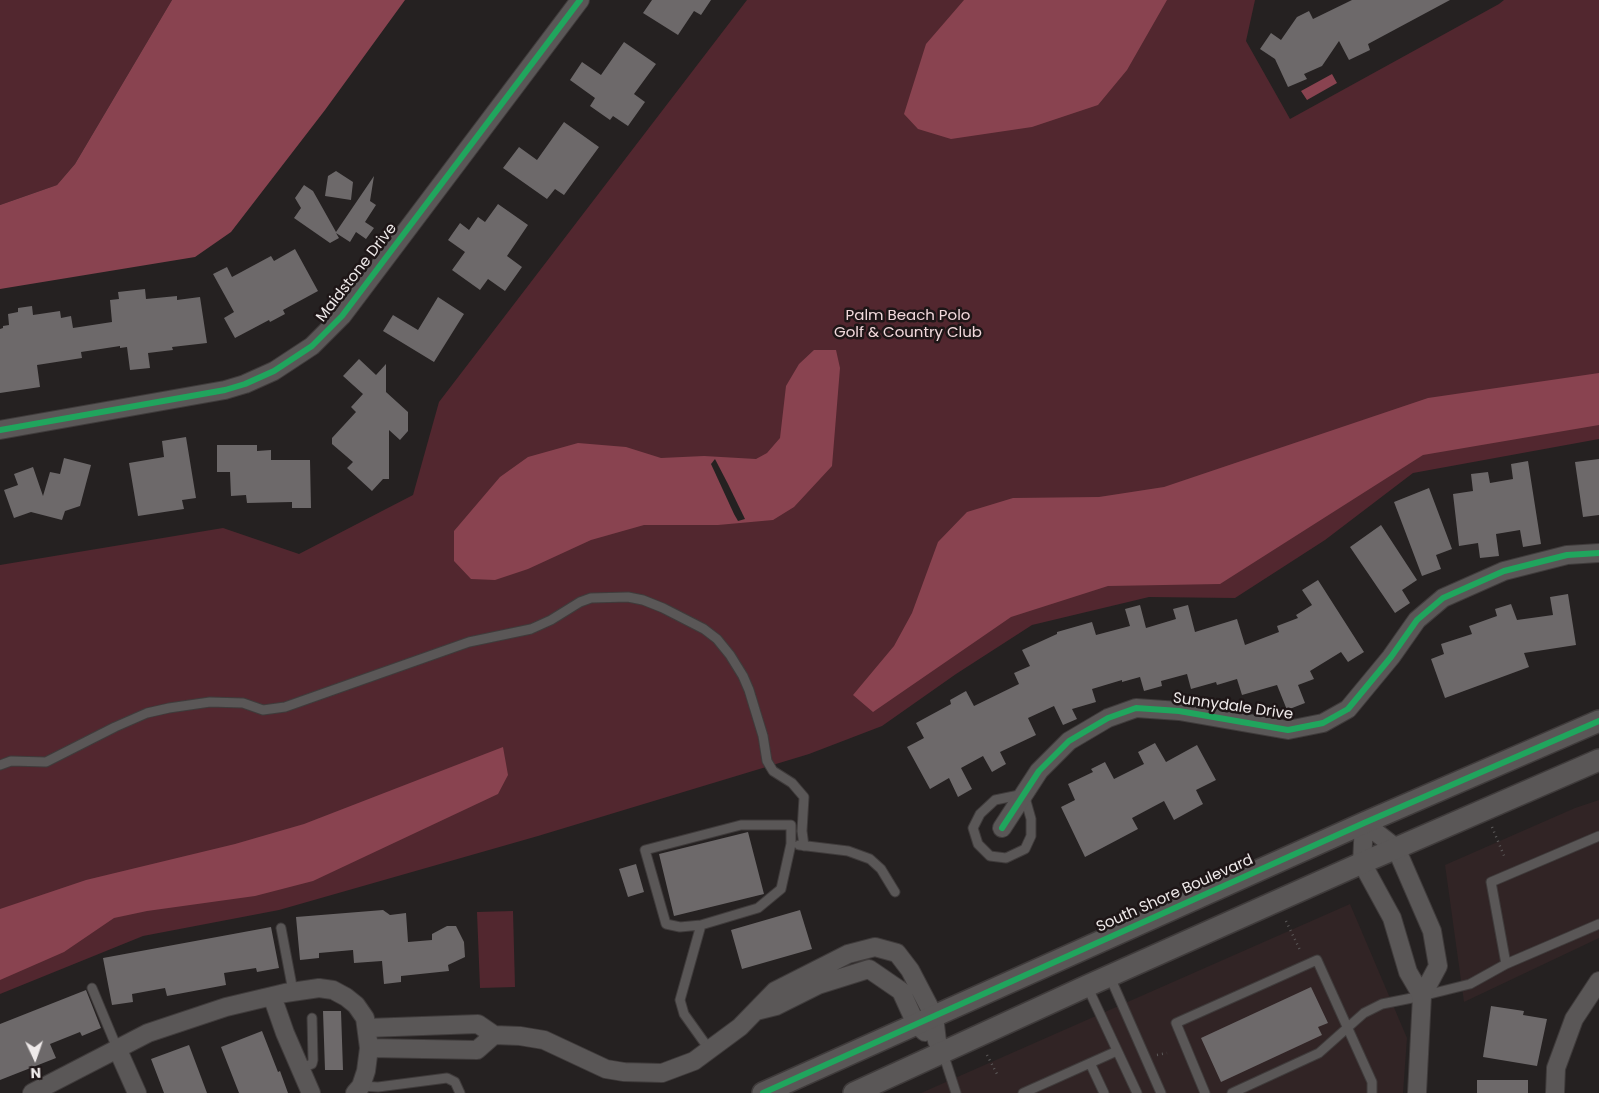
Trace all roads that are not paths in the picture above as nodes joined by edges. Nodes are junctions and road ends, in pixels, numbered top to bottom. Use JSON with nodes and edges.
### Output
{"nodes":[{"id":1,"x":580,"y":0,"type":"edge"},
{"id":2,"x":0,"y":430,"type":"edge"},
{"id":3,"x":1599,"y":553,"type":"edge"},
{"id":4,"x":1599,"y":721,"type":"edge"},
{"id":5,"x":1599,"y":760,"type":"edge"},
{"id":6,"x":0,"y":765,"type":"edge"},
{"id":7,"x":1024,"y":794,"type":"junction"},
{"id":8,"x":1364,"y":823,"type":"junction"},
{"id":9,"x":1002,"y":828,"type":"dead end"},
{"id":10,"x":1597,"y":837,"type":"edge"},
{"id":11,"x":791,"y":844,"type":"junction"},
{"id":12,"x":804,"y":846,"type":"junction"},
{"id":13,"x":1599,"y":847,"type":"edge"},
{"id":14,"x":1396,"y":848,"type":"junction"},
{"id":15,"x":1362,"y":863,"type":"junction"},
{"id":16,"x":895,"y":892,"type":"dead end"},
{"id":17,"x":1599,"y":924,"type":"edge"},
{"id":18,"x":701,"y":925,"type":"junction"},
{"id":19,"x":281,"y":928,"type":"dead end"},
{"id":20,"x":1506,"y":964,"type":"junction"},
{"id":21,"x":1110,"y":977,"type":"junction"},
{"id":22,"x":1599,"y":981,"type":"edge"},
{"id":23,"x":1087,"y":986,"type":"junction"},
{"id":24,"x":92,"y":988,"type":"dead end"},
{"id":25,"x":293,"y":991,"type":"junction"},
{"id":26,"x":272,"y":996,"type":"junction"},
{"id":27,"x":1422,"y":996,"type":"junction"},
{"id":28,"x":755,"y":1011,"type":"junction"},
{"id":29,"x":312,"y":1018,"type":"dead end"},
{"id":30,"x":925,"y":1020,"type":"junction"},
{"id":31,"x":367,"y":1028,"type":"junction"},
{"id":32,"x":1347,"y":1028,"type":"junction"},
{"id":33,"x":494,"y":1035,"type":"junction"},
{"id":34,"x":940,"y":1047,"type":"junction"},
{"id":35,"x":117,"y":1048,"type":"junction"},
{"id":36,"x":369,"y":1048,"type":"junction"},
{"id":37,"x":709,"y":1049,"type":"junction"},
{"id":38,"x":1117,"y":1051,"type":"junction"},
{"id":39,"x":1090,"y":1063,"type":"junction"},
{"id":40,"x":300,"y":1068,"type":"junction"},
{"id":41,"x":1253,"y":1083,"type":"junction"},
{"id":42,"x":358,"y":1090,"type":"edge"},
{"id":43,"x":1026,"y":1092,"type":"edge"},
{"id":44,"x":32,"y":1093,"type":"edge"},
{"id":45,"x":136,"y":1093,"type":"edge"},
{"id":46,"x":311,"y":1093,"type":"edge"},
{"id":47,"x":460,"y":1093,"type":"edge"},
{"id":48,"x":763,"y":1093,"type":"edge"},
{"id":49,"x":854,"y":1093,"type":"edge"},
{"id":50,"x":956,"y":1093,"type":"edge"},
{"id":51,"x":1104,"y":1093,"type":"edge"},
{"id":52,"x":1137,"y":1093,"type":"edge"},
{"id":53,"x":1161,"y":1093,"type":"edge"},
{"id":54,"x":1205,"y":1093,"type":"edge"},
{"id":55,"x":1232,"y":1093,"type":"edge"},
{"id":56,"x":1257,"y":1093,"type":"edge"},
{"id":57,"x":1372,"y":1093,"type":"edge"},
{"id":58,"x":1417,"y":1093,"type":"edge"},
{"id":59,"x":1555,"y":1093,"type":"edge"}],
"edges":[{"from":1,"to":2,"type":"street","name":"Maidstone Drive"},
{"from":3,"to":7,"type":"street","name":"Sunnydale Drive"},
{"from":4,"to":8,"type":"street","name":"South Shore Boulevard"},
{"from":5,"to":14,"type":"street"},
{"from":6,"to":12,"type":"lane"},
{"from":7,"to":7,"type":"lane"},
{"from":7,"to":9,"type":"street","name":"Sunnydale Drive"},
{"from":8,"to":14,"type":"street"},
{"from":8,"to":15,"type":"street"},
{"from":8,"to":30,"type":"street","name":"South Shore Boulevard"},
{"from":10,"to":13,"type":"lane"},
{"from":10,"to":20,"type":"lane"},
{"from":11,"to":12,"type":"lane"},
{"from":11,"to":18,"type":"lane"},
{"from":11,"to":18,"type":"lane"},
{"from":12,"to":16,"type":"lane"},
{"from":14,"to":15,"type":"street"},
{"from":14,"to":27,"type":"street"},
{"from":15,"to":21,"type":"street"},
{"from":15,"to":27,"type":"street"},
{"from":17,"to":20,"type":"lane"},
{"from":18,"to":37,"type":"lane"},
{"from":19,"to":25,"type":"lane"},
{"from":20,"to":27,"type":"lane"},
{"from":21,"to":23,"type":"street"},
{"from":21,"to":53,"type":"lane"},
{"from":22,"to":59,"type":"street"},
{"from":23,"to":34,"type":"street"},
{"from":23,"to":38,"type":"lane"},
{"from":24,"to":35,"type":"lane"},
{"from":25,"to":26,"type":"street"},
{"from":25,"to":31,"type":"street"},
{"from":26,"to":35,"type":"street"},
{"from":26,"to":40,"type":"street"},
{"from":27,"to":32,"type":"lane"},
{"from":27,"to":58,"type":"street"},
{"from":28,"to":30,"type":"street"},
{"from":28,"to":30,"type":"street"},
{"from":28,"to":37,"type":"street"},
{"from":29,"to":40,"type":"lane"},
{"from":30,"to":34,"type":"street"},
{"from":30,"to":48,"type":"street","name":"South Shore Boulevard"},
{"from":31,"to":33,"type":"street"},
{"from":31,"to":36,"type":"street"},
{"from":32,"to":41,"type":"lane"},
{"from":32,"to":54,"type":"lane"},
{"from":32,"to":57,"type":"lane"},
{"from":33,"to":36,"type":"street"},
{"from":33,"to":37,"type":"street"},
{"from":34,"to":49,"type":"street"},
{"from":34,"to":50,"type":"lane"},
{"from":35,"to":44,"type":"street"},
{"from":35,"to":45,"type":"street"},
{"from":36,"to":42,"type":"street"},
{"from":38,"to":39,"type":"lane"},
{"from":38,"to":52,"type":"lane"},
{"from":39,"to":43,"type":"lane"},
{"from":39,"to":51,"type":"lane"},
{"from":40,"to":46,"type":"street"},
{"from":41,"to":55,"type":"lane"},
{"from":41,"to":56,"type":"lane"},
{"from":42,"to":47,"type":"lane"}]}
